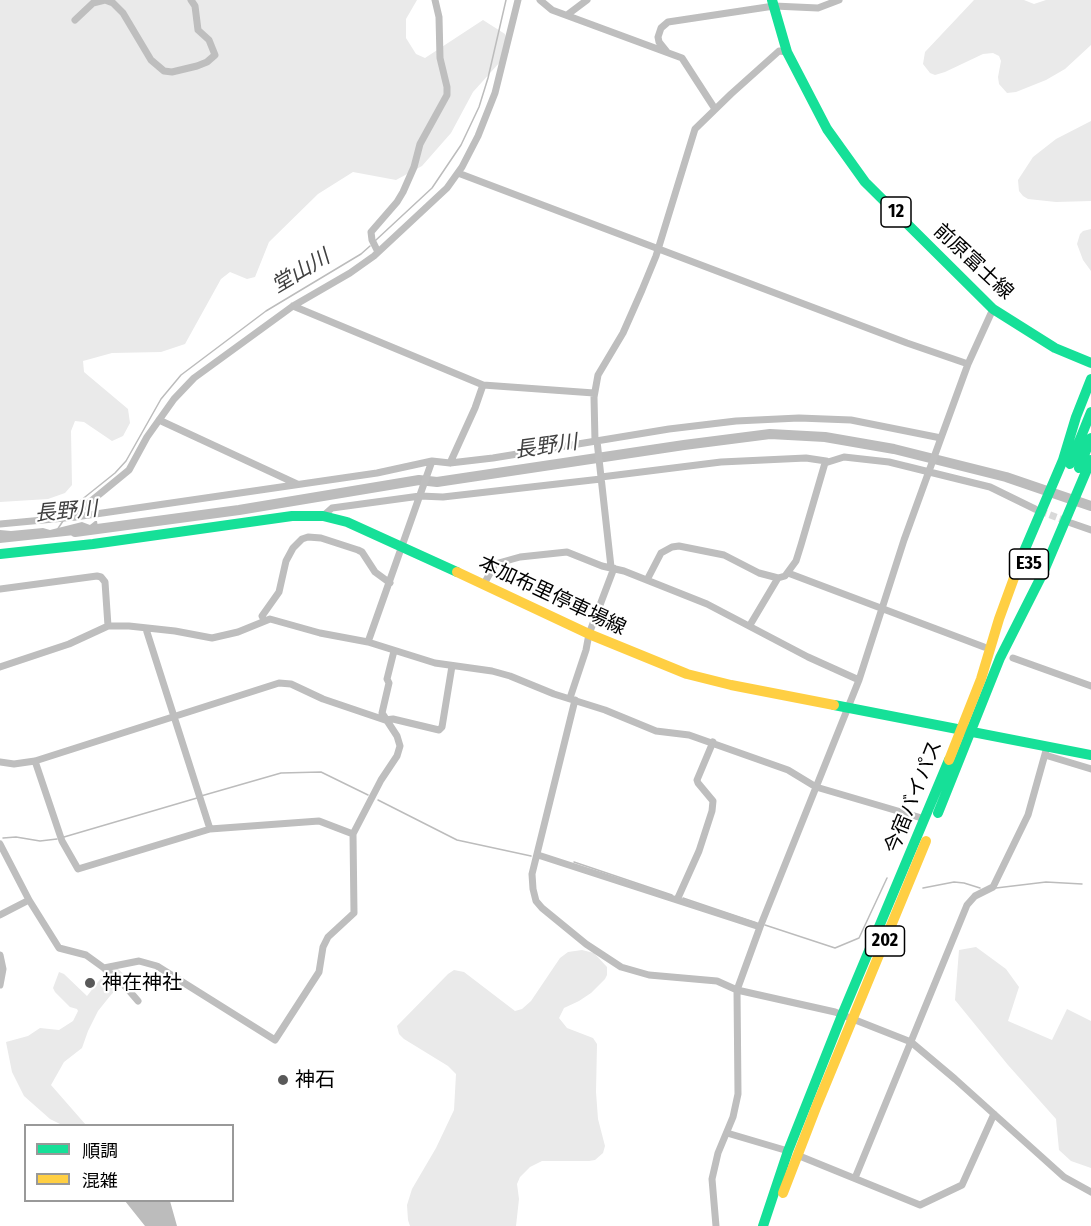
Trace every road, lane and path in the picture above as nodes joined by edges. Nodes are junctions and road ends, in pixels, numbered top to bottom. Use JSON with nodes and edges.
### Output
{"nodes":[{"id":1,"x":105,"y":0,"type":"edge"},
{"id":2,"x":191,"y":0,"type":"edge"},
{"id":3,"x":435,"y":0,"type":"edge"},
{"id":4,"x":518,"y":0,"type":"edge"},
{"id":5,"x":540,"y":0,"type":"edge"},
{"id":6,"x":587,"y":0,"type":"edge"},
{"id":7,"x":839,"y":0,"type":"edge"},
{"id":8,"x":773,"y":3,"type":"edge"},
{"id":9,"x":567,"y":15,"type":"junction"},
{"id":10,"x":75,"y":20,"type":"dead end"},
{"id":11,"x":787,"y":51,"type":"junction"},
{"id":12,"x":667,"y":52,"type":"junction"},
{"id":13,"x":715,"y":109,"type":"junction"},
{"id":14,"x":458,"y":173,"type":"junction"},
{"id":15,"x":658,"y":249,"type":"junction"},
{"id":16,"x":378,"y":252,"type":"junction"},
{"id":17,"x":292,"y":306,"type":"junction"},
{"id":18,"x":993,"y":309,"type":"junction"},
{"id":19,"x":1091,"y":363,"type":"edge"},
{"id":20,"x":968,"y":364,"type":"junction"},
{"id":21,"x":1091,"y":379,"type":"edge"},
{"id":22,"x":483,"y":384,"type":"junction"},
{"id":23,"x":594,"y":393,"type":"junction"},
{"id":24,"x":1091,"y":412,"type":"edge"},
{"id":25,"x":159,"y":420,"type":"junction"},
{"id":26,"x":941,"y":438,"type":"junction"},
{"id":27,"x":1091,"y":438,"type":"edge"},
{"id":28,"x":596,"y":442,"type":"junction"},
{"id":29,"x":1091,"y":460,"type":"edge"},
{"id":30,"x":450,"y":463,"type":"junction"},
{"id":31,"x":825,"y":463,"type":"junction"},
{"id":32,"x":431,"y":464,"type":"junction"},
{"id":33,"x":929,"y":470,"type":"junction"},
{"id":34,"x":601,"y":476,"type":"junction"},
{"id":35,"x":1068,"y":480,"type":"junction"},
{"id":36,"x":297,"y":484,"type":"junction"},
{"id":37,"x":420,"y":495,"type":"junction"},
{"id":38,"x":1055,"y":512,"type":"junction"},
{"id":39,"x":323,"y":516,"type":"junction"},
{"id":40,"x":75,"y":517,"type":"junction"},
{"id":41,"x":0,"y":524,"type":"edge"},
{"id":42,"x":1091,"y":530,"type":"edge"},
{"id":43,"x":402,"y":546,"type":"junction"},
{"id":44,"x":0,"y":554,"type":"edge"},
{"id":45,"x":613,"y":567,"type":"junction"},
{"id":46,"x":788,"y":573,"type":"junction"},
{"id":47,"x":778,"y":578,"type":"junction"},
{"id":48,"x":647,"y":580,"type":"junction"},
{"id":49,"x":390,"y":582,"type":"junction"},
{"id":50,"x":484,"y":584,"type":"junction"},
{"id":51,"x":0,"y":589,"type":"edge"},
{"id":52,"x":881,"y":609,"type":"junction"},
{"id":53,"x":264,"y":620,"type":"junction"},
{"id":54,"x":1011,"y":623,"type":"junction"},
{"id":55,"x":750,"y":625,"type":"junction"},
{"id":56,"x":108,"y":626,"type":"junction"},
{"id":57,"x":146,"y":629,"type":"junction"},
{"id":58,"x":589,"y":634,"type":"junction"},
{"id":59,"x":368,"y":642,"type":"junction"},
{"id":60,"x":984,"y":647,"type":"dead end"},
{"id":61,"x":394,"y":651,"type":"junction"},
{"id":62,"x":1000,"y":658,"type":"junction"},
{"id":63,"x":1013,"y":658,"type":"dead end"},
{"id":64,"x":452,"y":666,"type":"junction"},
{"id":65,"x":0,"y":667,"type":"edge"},
{"id":66,"x":981,"y":679,"type":"junction"},
{"id":67,"x":859,"y":680,"type":"junction"},
{"id":68,"x":1091,"y":686,"type":"edge"},
{"id":69,"x":572,"y":699,"type":"junction"},
{"id":70,"x":847,"y":707,"type":"junction"},
{"id":71,"x":173,"y":716,"type":"junction"},
{"id":72,"x":385,"y":720,"type":"junction"},
{"id":73,"x":965,"y":732,"type":"junction"},
{"id":74,"x":712,"y":742,"type":"junction"},
{"id":75,"x":1046,"y":751,"type":"junction"},
{"id":76,"x":1091,"y":755,"type":"edge"},
{"id":77,"x":35,"y":761,"type":"junction"},
{"id":78,"x":0,"y":762,"type":"edge"},
{"id":79,"x":1091,"y":769,"type":"edge"},
{"id":80,"x":816,"y":787,"type":"junction"},
{"id":81,"x":925,"y":819,"type":"junction"},
{"id":82,"x":210,"y":829,"type":"junction"},
{"id":83,"x":353,"y":834,"type":"junction"},
{"id":84,"x":0,"y":844,"type":"edge"},
{"id":85,"x":538,"y":855,"type":"junction"},
{"id":86,"x":29,"y":900,"type":"junction"},
{"id":87,"x":677,"y":900,"type":"junction"},
{"id":88,"x":0,"y":915,"type":"edge"},
{"id":89,"x":760,"y":927,"type":"junction"},
{"id":90,"x":0,"y":955,"type":"edge"},
{"id":91,"x":104,"y":968,"type":"junction"},
{"id":92,"x":0,"y":985,"type":"edge"},
{"id":93,"x":737,"y":990,"type":"junction"},
{"id":94,"x":138,"y":1001,"type":"dead end"},
{"id":95,"x":842,"y":1014,"type":"junction"},
{"id":96,"x":853,"y":1019,"type":"junction"},
{"id":97,"x":911,"y":1042,"type":"junction"},
{"id":98,"x":994,"y":1114,"type":"junction"},
{"id":99,"x":727,"y":1133,"type":"junction"},
{"id":100,"x":793,"y":1153,"type":"junction"},
{"id":101,"x":855,"y":1178,"type":"junction"},
{"id":102,"x":1091,"y":1192,"type":"edge"},
{"id":103,"x":716,"y":1226,"type":"edge"},
{"id":104,"x":763,"y":1226,"type":"edge"},
{"id":105,"x":772,"y":1226,"type":"edge"}],
"edges":[{"from":1,"to":2,"type":"street"},
{"from":1,"to":10,"type":"street"},
{"from":3,"to":16,"type":"street"},
{"from":4,"to":14,"type":"street"},
{"from":5,"to":9,"type":"street"},
{"from":6,"to":9,"type":"street"},
{"from":7,"to":8,"type":"street"},
{"from":8,"to":11,"type":"main road","name":"前原富士線","number":"12"},
{"from":8,"to":12,"type":"street"},
{"from":9,"to":12,"type":"street"},
{"from":11,"to":13,"type":"street"},
{"from":11,"to":18,"type":"main road","name":"前原富士線","number":"12"},
{"from":12,"to":13,"type":"street"},
{"from":13,"to":15,"type":"street"},
{"from":14,"to":15,"type":"street"},
{"from":14,"to":16,"type":"street"},
{"from":15,"to":20,"type":"street"},
{"from":15,"to":23,"type":"street"},
{"from":16,"to":17,"type":"street"},
{"from":17,"to":22,"type":"street"},
{"from":17,"to":25,"type":"street"},
{"from":18,"to":19,"type":"main road","name":"前原富士線","number":"12"},
{"from":18,"to":20,"type":"street"},
{"from":20,"to":26,"type":"street"},
{"from":21,"to":35,"type":"main road","name":"今宿バイパス","number":"202"},
{"from":22,"to":23,"type":"street"},
{"from":22,"to":30,"type":"street"},
{"from":23,"to":28,"type":"street"},
{"from":24,"to":35,"type":"main road"},
{"from":25,"to":36,"type":"street"},
{"from":25,"to":40,"type":"street"},
{"from":26,"to":28,"type":"street"},
{"from":26,"to":33,"type":"street"},
{"from":27,"to":35,"type":"main road"},
{"from":28,"to":30,"type":"street"},
{"from":28,"to":34,"type":"street"},
{"from":29,"to":35,"type":"main road","name":"今宿バイパス","number":"202"},
{"from":30,"to":32,"type":"street"},
{"from":31,"to":33,"type":"street"},
{"from":31,"to":34,"type":"street"},
{"from":31,"to":46,"type":"street"},
{"from":32,"to":36,"type":"street"},
{"from":32,"to":37,"type":"street"},
{"from":33,"to":38,"type":"street"},
{"from":33,"to":52,"type":"street"},
{"from":34,"to":37,"type":"street"},
{"from":34,"to":45,"type":"street"},
{"from":35,"to":38,"type":"main road","name":"今宿バイパス","number":"202"},
{"from":35,"to":38,"type":"main road","name":"今宿バイパス","number":"202"},
{"from":36,"to":40,"type":"street"},
{"from":37,"to":39,"type":"street"},
{"from":37,"to":43,"type":"street"},
{"from":38,"to":42,"type":"street"},
{"from":38,"to":54,"type":"main road","number":"E35"},
{"from":38,"to":62,"type":"main road","name":"今宿バイパス","number":"202"},
{"from":38,"to":66,"type":"main road","name":"今宿バイパス","number":"202"},
{"from":39,"to":43,"type":"main road","name":"本加布里停車場線"},
{"from":39,"to":44,"type":"main road","name":"本加布里停車場線"},
{"from":40,"to":41,"type":"street"},
{"from":43,"to":49,"type":"street"},
{"from":43,"to":50,"type":"main road","name":"本加布里停車場線"},
{"from":45,"to":48,"type":"street"},
{"from":45,"to":50,"type":"street"},
{"from":45,"to":58,"type":"street"},
{"from":46,"to":47,"type":"street"},
{"from":46,"to":52,"type":"street"},
{"from":47,"to":48,"type":"street"},
{"from":47,"to":55,"type":"street"},
{"from":48,"to":55,"type":"street"},
{"from":49,"to":53,"type":"street"},
{"from":49,"to":59,"type":"street"},
{"from":50,"to":58,"type":"main road","name":"本加布里停車場線"},
{"from":51,"to":56,"type":"street"},
{"from":52,"to":60,"type":"street"},
{"from":52,"to":67,"type":"street"},
{"from":53,"to":57,"type":"street"},
{"from":53,"to":59,"type":"street"},
{"from":54,"to":62,"type":"main road"},
{"from":54,"to":66,"type":"main road"},
{"from":55,"to":67,"type":"street"},
{"from":56,"to":57,"type":"street"},
{"from":56,"to":65,"type":"street"},
{"from":57,"to":71,"type":"street"},
{"from":58,"to":69,"type":"street"},
{"from":58,"to":70,"type":"main road","name":"本加布里停車場線"},
{"from":59,"to":61,"type":"street"},
{"from":61,"to":64,"type":"street"},
{"from":61,"to":72,"type":"street"},
{"from":62,"to":73,"type":"main road","name":"今宿バイパス","number":"202"},
{"from":63,"to":68,"type":"street"},
{"from":64,"to":69,"type":"street"},
{"from":64,"to":72,"type":"street"},
{"from":66,"to":73,"type":"main road","name":"今宿バイパス","number":"202"},
{"from":67,"to":70,"type":"street"},
{"from":69,"to":74,"type":"street"},
{"from":69,"to":85,"type":"street"},
{"from":70,"to":73,"type":"main road","name":"本加布里停車場線"},
{"from":70,"to":80,"type":"street"},
{"from":71,"to":72,"type":"street"},
{"from":71,"to":77,"type":"street"},
{"from":71,"to":82,"type":"street"},
{"from":72,"to":83,"type":"street"},
{"from":73,"to":75,"type":"main road","name":"本加布里停車場線"},
{"from":73,"to":81,"type":"main road","name":"今宿バイパス","number":"202"},
{"from":73,"to":96,"type":"main road","name":"今宿バイパス","number":"202"},
{"from":74,"to":80,"type":"street"},
{"from":74,"to":87,"type":"street"},
{"from":75,"to":76,"type":"main road","name":"本加布里停車場線"},
{"from":75,"to":79,"type":"street"},
{"from":75,"to":97,"type":"street"},
{"from":77,"to":78,"type":"street"},
{"from":77,"to":82,"type":"street"},
{"from":80,"to":81,"type":"street"},
{"from":80,"to":89,"type":"street"},
{"from":81,"to":95,"type":"main road","name":"今宿バイパス","number":"202"},
{"from":82,"to":83,"type":"street"},
{"from":83,"to":91,"type":"street"},
{"from":84,"to":86,"type":"street"},
{"from":85,"to":87,"type":"street"},
{"from":85,"to":93,"type":"street"},
{"from":86,"to":88,"type":"street"},
{"from":86,"to":91,"type":"street"},
{"from":87,"to":89,"type":"street"},
{"from":89,"to":93,"type":"street"},
{"from":90,"to":92,"type":"street"},
{"from":91,"to":94,"type":"street"},
{"from":93,"to":95,"type":"street"},
{"from":93,"to":99,"type":"street"},
{"from":95,"to":96,"type":"street"},
{"from":95,"to":100,"type":"main road","name":"今宿バイパス","number":"202"},
{"from":96,"to":97,"type":"street"},
{"from":96,"to":100,"type":"main road","name":"今宿バイパス","number":"202"},
{"from":97,"to":98,"type":"street"},
{"from":97,"to":101,"type":"street"},
{"from":98,"to":101,"type":"street"},
{"from":98,"to":102,"type":"street"},
{"from":99,"to":100,"type":"street"},
{"from":99,"to":103,"type":"street"},
{"from":100,"to":101,"type":"street"},
{"from":100,"to":104,"type":"main road","name":"今宿バイパス","number":"202"},
{"from":100,"to":105,"type":"main road","name":"今宿バイパス","number":"202"}]}
